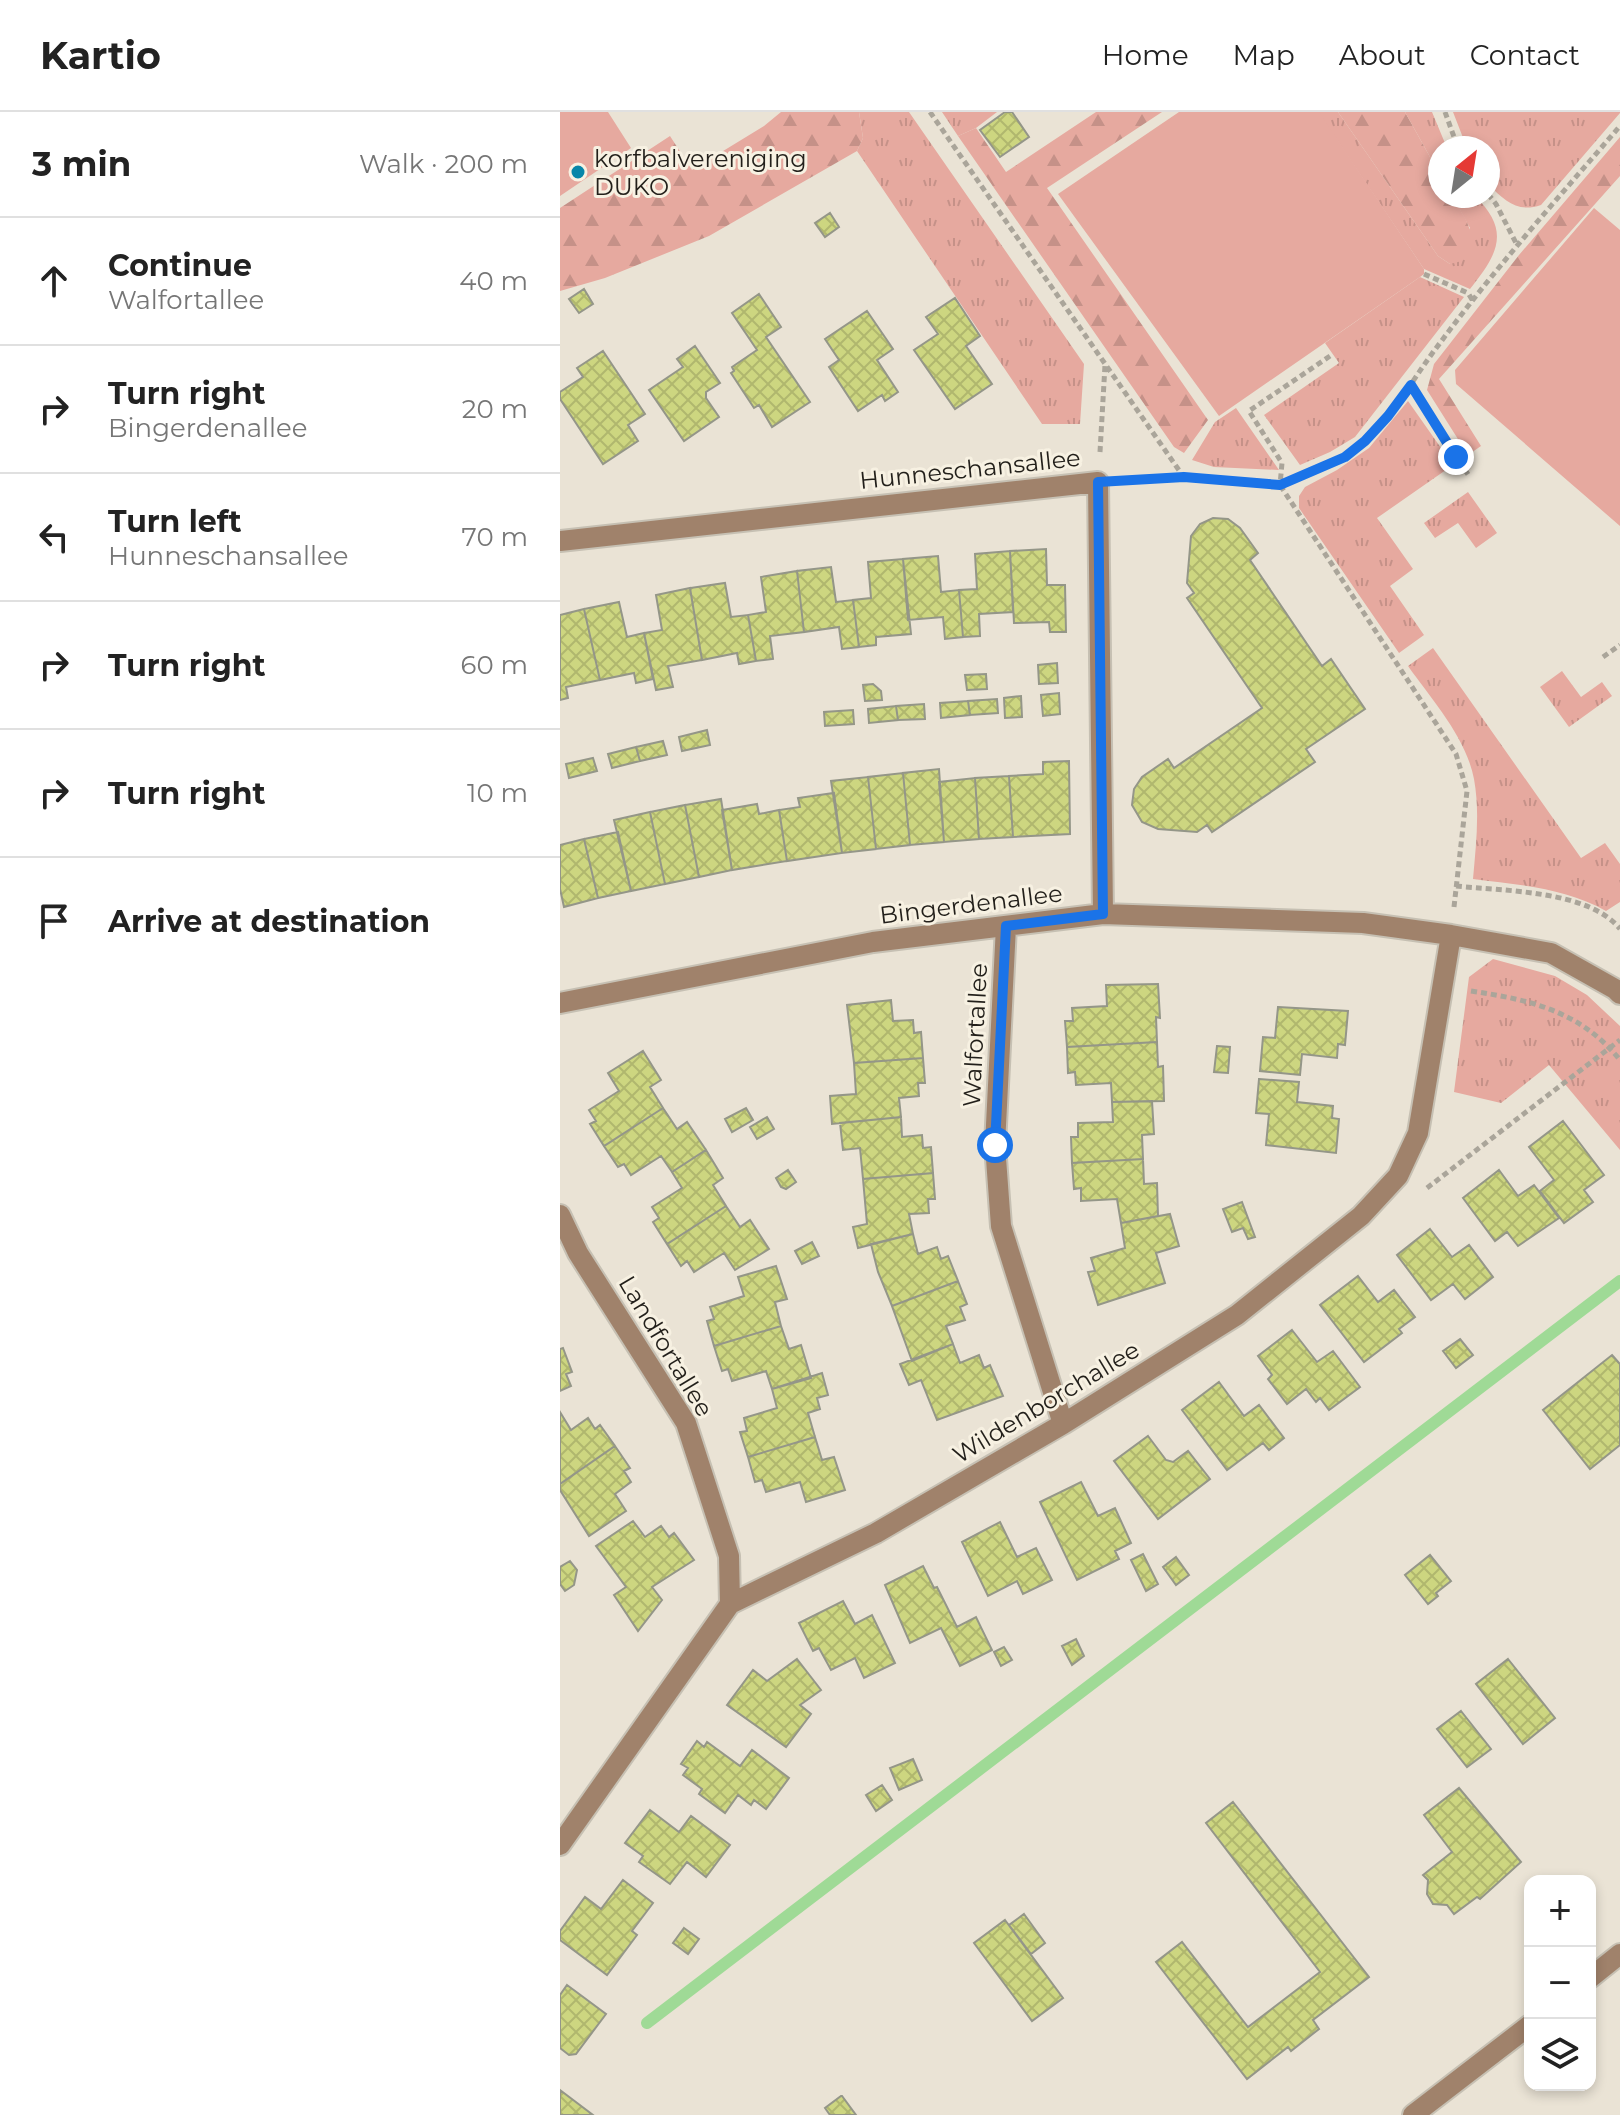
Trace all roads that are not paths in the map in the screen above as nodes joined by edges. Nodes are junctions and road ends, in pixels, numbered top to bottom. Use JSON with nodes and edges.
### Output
{"nodes":[{"id":1,"x":560,"y":541,"type":"edge"},
{"id":2,"x":1103,"y":914,"type":"junction"},
{"id":3,"x":1006,"y":926,"type":"junction"},
{"id":4,"x":1451,"y":935,"type":"junction"},
{"id":5,"x":1620,"y":994,"type":"edge"},
{"id":6,"x":560,"y":1003,"type":"edge"},
{"id":7,"x":560,"y":1215,"type":"edge"},
{"id":8,"x":1063,"y":1424,"type":"junction"},
{"id":9,"x":730,"y":1604,"type":"junction"},
{"id":10,"x":560,"y":1845,"type":"edge"},
{"id":11,"x":1620,"y":1954,"type":"edge"},
{"id":12,"x":1596,"y":1973,"type":"edge"},
{"id":13,"x":1524,"y":2030,"type":"edge"},
{"id":14,"x":1413,"y":2115,"type":"edge"}],
"edges":[{"from":1,"to":2,"type":"street","name":"Hunneschansallee"},
{"from":2,"to":3,"type":"street","name":"Bingerdenallee"},
{"from":2,"to":4,"type":"street","name":"Bingerdenallee"},
{"from":3,"to":6,"type":"street","name":"Bingerdenallee"},
{"from":3,"to":8,"type":"street","name":"Walfortallee"},
{"from":4,"to":5,"type":"street","name":"Bingerdenallee"},
{"from":4,"to":8,"type":"street","name":"Wildenborchallee"},
{"from":7,"to":9,"type":"street","name":"Landfortallee"},
{"from":8,"to":9,"type":"street","name":"Wildenborchallee"},
{"from":9,"to":10,"type":"street","name":"Wildenborchallee"},
{"from":11,"to":12,"type":"street"},
{"from":13,"to":14,"type":"street"}]}
